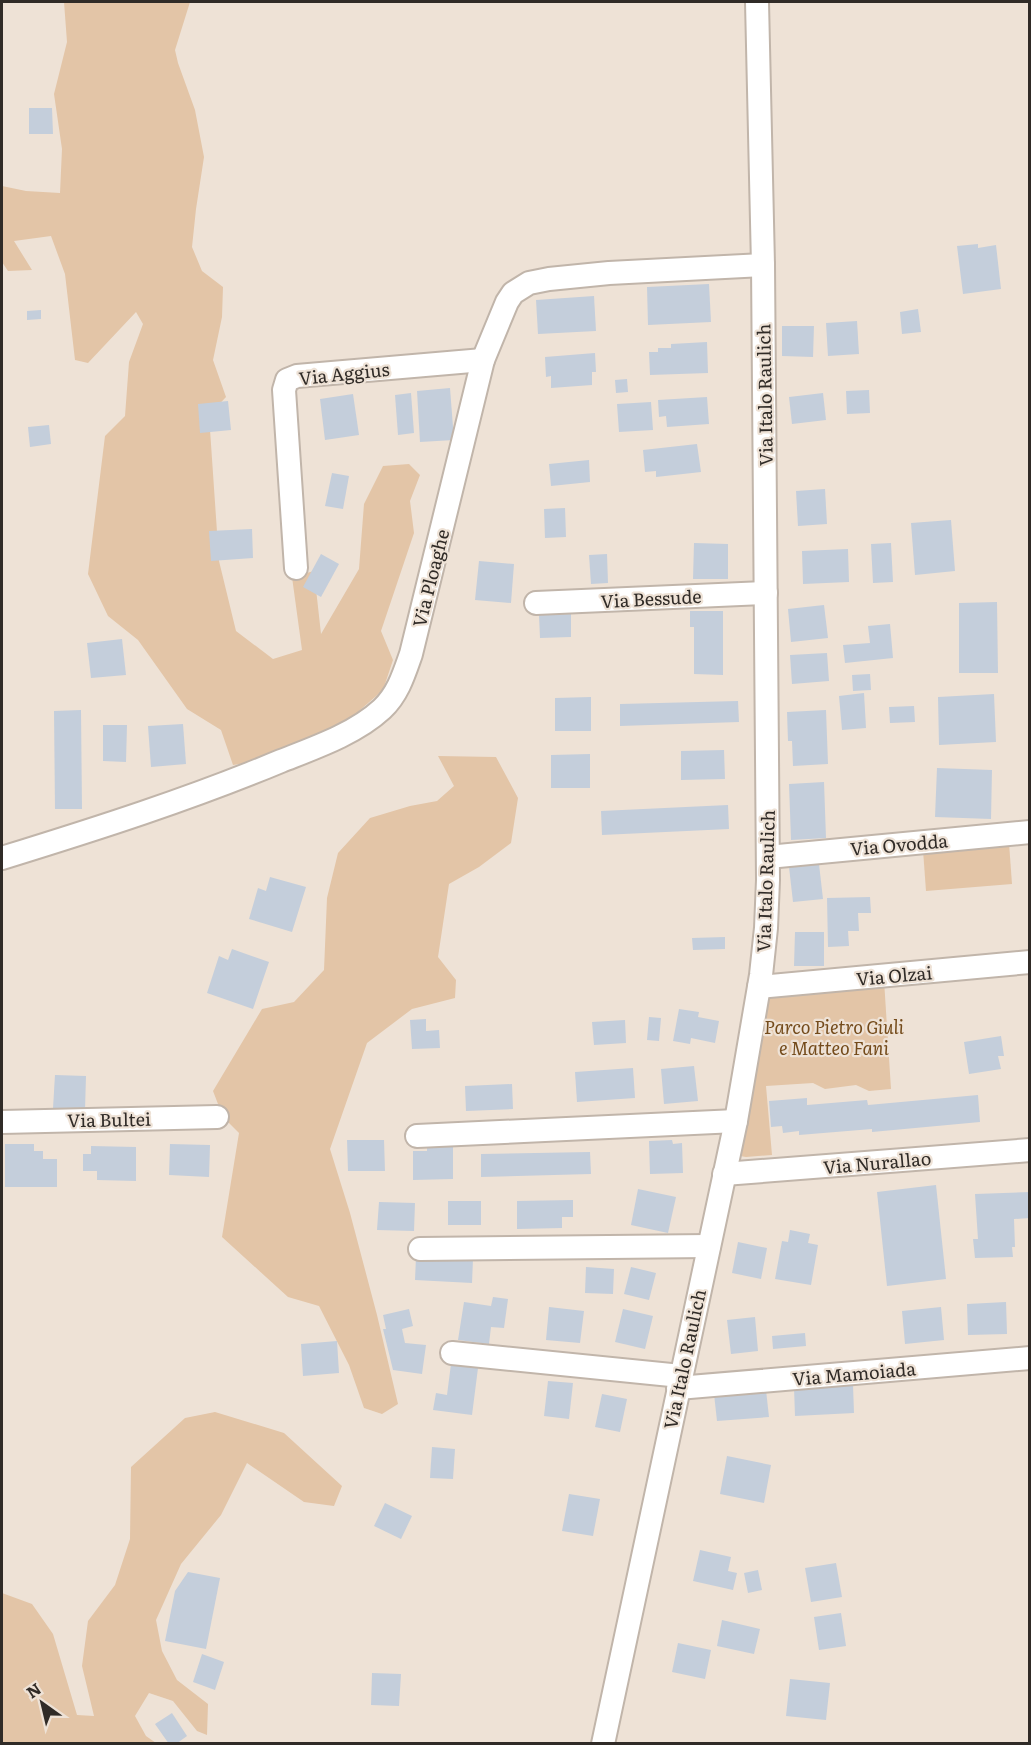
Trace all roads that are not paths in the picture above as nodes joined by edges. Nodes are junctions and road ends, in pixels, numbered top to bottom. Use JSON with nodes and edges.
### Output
{"nodes":[{"id":1,"x":757,"y":2,"type":"edge"},
{"id":2,"x":763,"y":265,"type":"junction"},
{"id":3,"x":483,"y":360,"type":"junction"},
{"id":4,"x":296,"y":568,"type":"dead end"},
{"id":5,"x":766,"y":593,"type":"junction"},
{"id":6,"x":536,"y":603,"type":"dead end"},
{"id":7,"x":1029,"y":832,"type":"edge"},
{"id":8,"x":768,"y":857,"type":"junction"},
{"id":9,"x":2,"y":858,"type":"edge"},
{"id":10,"x":1029,"y":962,"type":"edge"},
{"id":11,"x":759,"y":987,"type":"junction"},
{"id":12,"x":217,"y":1117,"type":"dead end"},
{"id":13,"x":736,"y":1121,"type":"junction"},
{"id":14,"x":2,"y":1122,"type":"edge"},
{"id":15,"x":417,"y":1136,"type":"dead end"},
{"id":16,"x":1029,"y":1150,"type":"edge"},
{"id":17,"x":724,"y":1174,"type":"junction"},
{"id":18,"x":709,"y":1246,"type":"junction"},
{"id":19,"x":420,"y":1249,"type":"dead end"},
{"id":20,"x":452,"y":1353,"type":"dead end"},
{"id":21,"x":1029,"y":1358,"type":"edge"},
{"id":22,"x":679,"y":1382,"type":"junction"},
{"id":23,"x":603,"y":1743,"type":"edge"}],
"edges":[{"from":1,"to":2,"type":"street","name":"Via Italo Raulich"},
{"from":2,"to":3,"type":"street","name":"Via Ploaghe"},
{"from":2,"to":5,"type":"street","name":"Via Italo Raulich"},
{"from":3,"to":4,"type":"street","name":"Via Aggius"},
{"from":3,"to":9,"type":"street","name":"Via Ploaghe"},
{"from":5,"to":6,"type":"street","name":"Via Bessude"},
{"from":5,"to":8,"type":"street","name":"Via Italo Raulich"},
{"from":7,"to":8,"type":"street","name":"Via Ovodda"},
{"from":8,"to":11,"type":"street","name":"Via Italo Raulich"},
{"from":10,"to":11,"type":"street","name":"Via Olzai"},
{"from":11,"to":13,"type":"street","name":"Via Italo Raulich"},
{"from":12,"to":14,"type":"street","name":"Via Bultei"},
{"from":13,"to":15,"type":"street"},
{"from":13,"to":17,"type":"street","name":"Via Italo Raulich"},
{"from":16,"to":17,"type":"street","name":"Via Nurallao"},
{"from":17,"to":18,"type":"street","name":"Via Italo Raulich"},
{"from":18,"to":19,"type":"street"},
{"from":18,"to":22,"type":"street","name":"Via Italo Raulich"},
{"from":20,"to":22,"type":"street","name":"Via Mamoiada"},
{"from":21,"to":22,"type":"street","name":"Via Mamoiada"},
{"from":22,"to":23,"type":"street","name":"Via Italo Raulich"}]}
